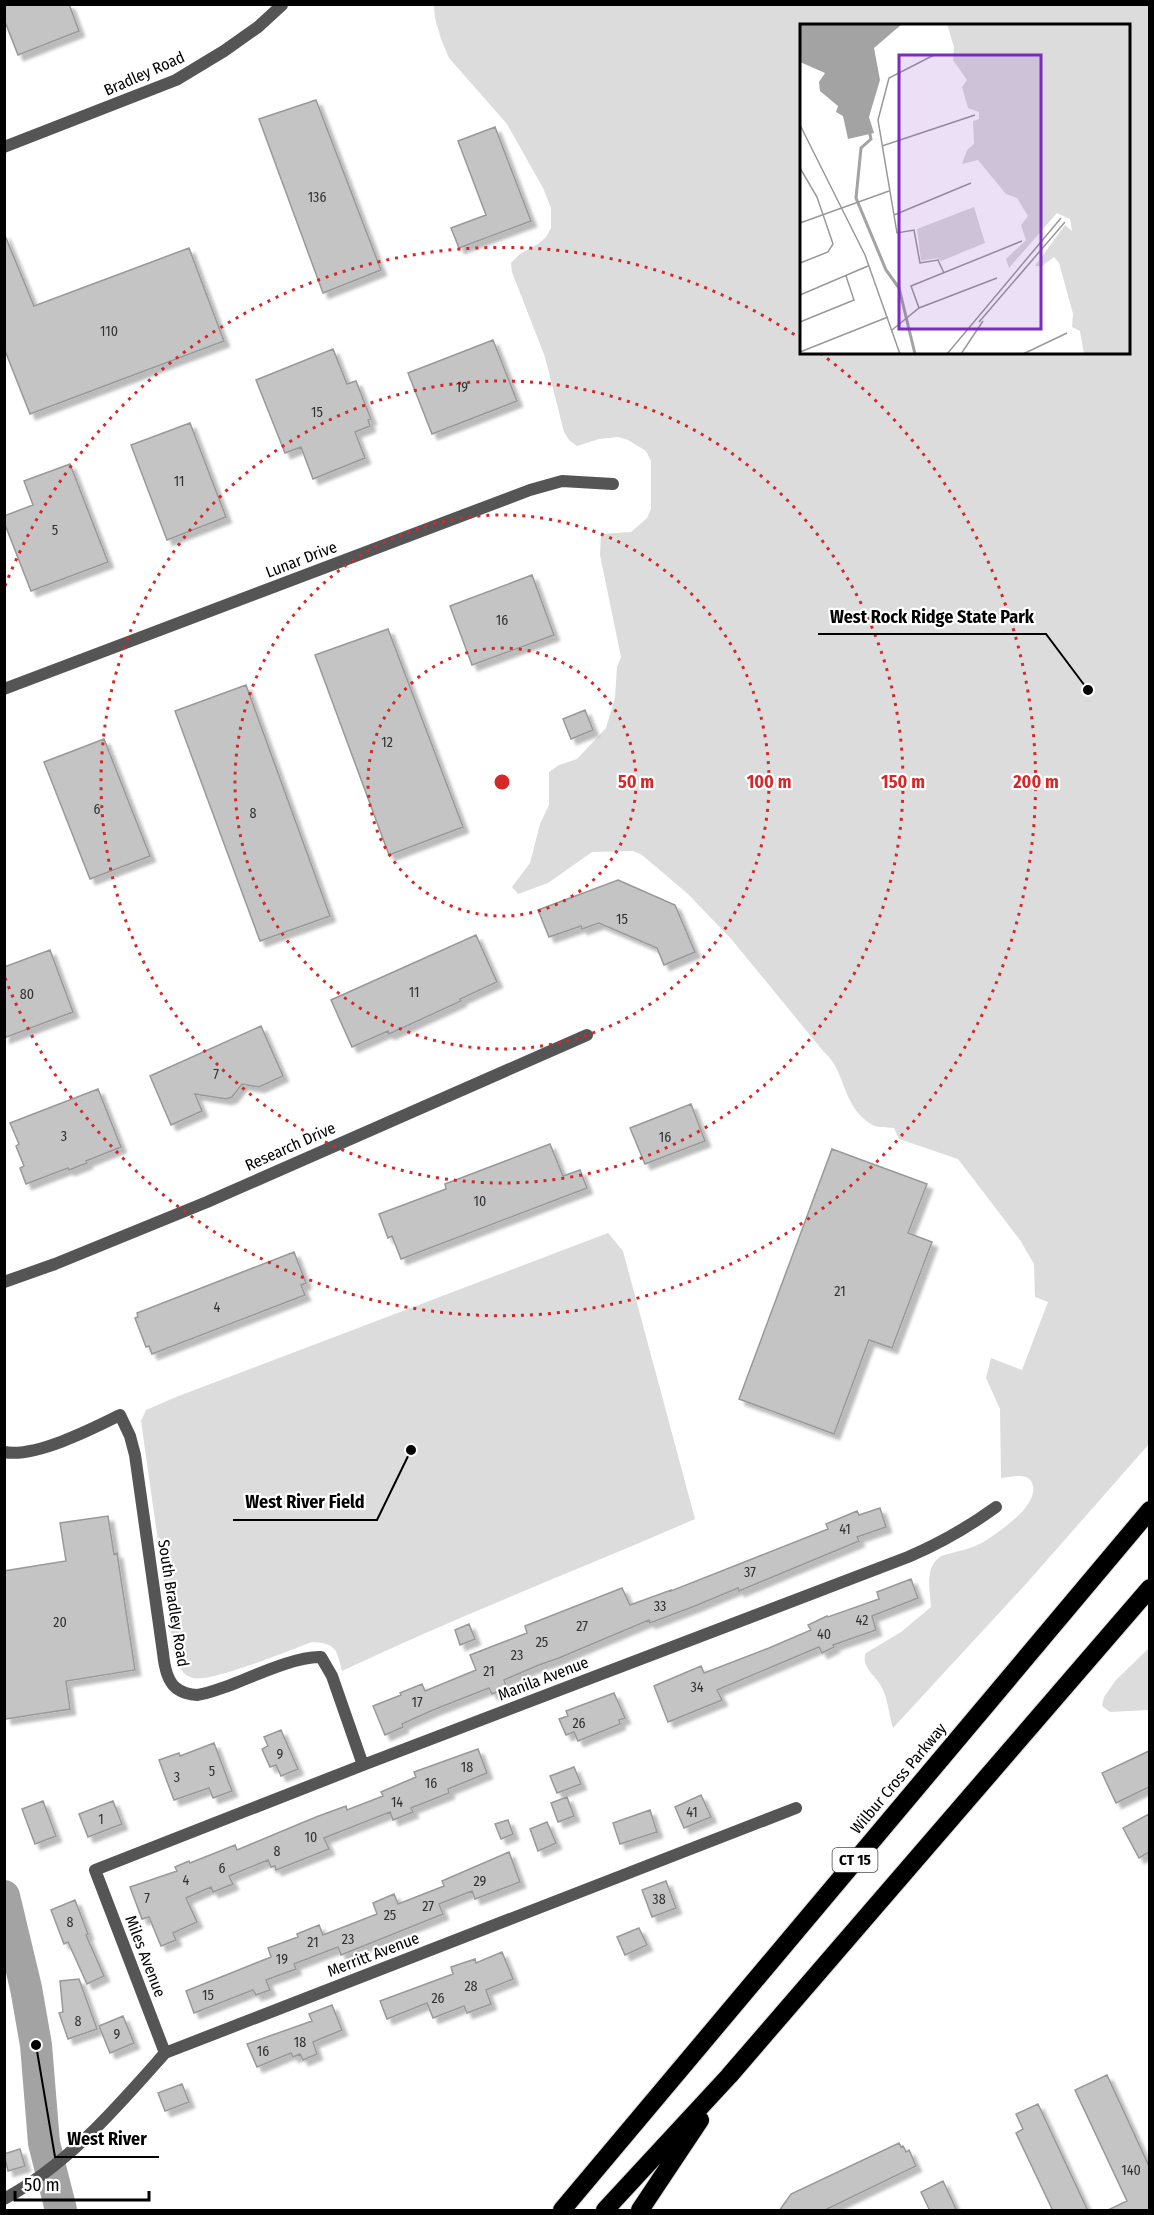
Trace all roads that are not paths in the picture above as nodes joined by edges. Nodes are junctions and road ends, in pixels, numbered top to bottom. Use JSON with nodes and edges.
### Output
{"nodes":[{"id":1,"x":282,"y":5,"type":"edge"},
{"id":2,"x":4,"y":147,"type":"edge"},
{"id":3,"x":613,"y":484,"type":"dead end"},
{"id":4,"x":4,"y":689,"type":"edge"},
{"id":5,"x":586,"y":1035,"type":"dead end"},
{"id":6,"x":4,"y":1282,"type":"edge"},
{"id":7,"x":4,"y":1452,"type":"edge"},
{"id":8,"x":996,"y":1507,"type":"dead end"},
{"id":9,"x":1149,"y":1510,"type":"edge"},
{"id":10,"x":1149,"y":1588,"type":"edge"},
{"id":11,"x":363,"y":1765,"type":"junction"},
{"id":12,"x":796,"y":1808,"type":"dead end"},
{"id":13,"x":95,"y":1870,"type":"joint"},
{"id":14,"x":165,"y":2053,"type":"junction"},
{"id":15,"x":729,"y":2076,"type":"junction"},
{"id":16,"x":4,"y":2199,"type":"edge"},
{"id":17,"x":562,"y":2211,"type":"edge"},
{"id":18,"x":605,"y":2211,"type":"edge"},
{"id":19,"x":640,"y":2211,"type":"edge"}],
"edges":[{"from":1,"to":2,"type":"street","name":"Bradley Road"},
{"from":3,"to":4,"type":"street","name":"Lunar Drive"},
{"from":5,"to":6,"type":"street","name":"Research Drive"},
{"from":7,"to":11,"type":"street","name":"South Bradley Road"},
{"from":8,"to":11,"type":"street","name":"Manila Avenue"},
{"from":9,"to":17,"type":"highway","name":"Wilbur Cross Parkway","number":"CT 15"},
{"from":10,"to":15,"type":"highway","number":"CT 15"},
{"from":11,"to":13,"type":"street","name":"Manila Avenue"},
{"from":12,"to":14,"type":"street","name":"Merritt Avenue"},
{"from":13,"to":14,"type":"street","name":"Miles Avenue"},
{"from":14,"to":16,"type":"street","name":"Merritt Avenue"},
{"from":15,"to":18,"type":"highway","number":"CT 15"},
{"from":15,"to":19,"type":"highway"}]}
